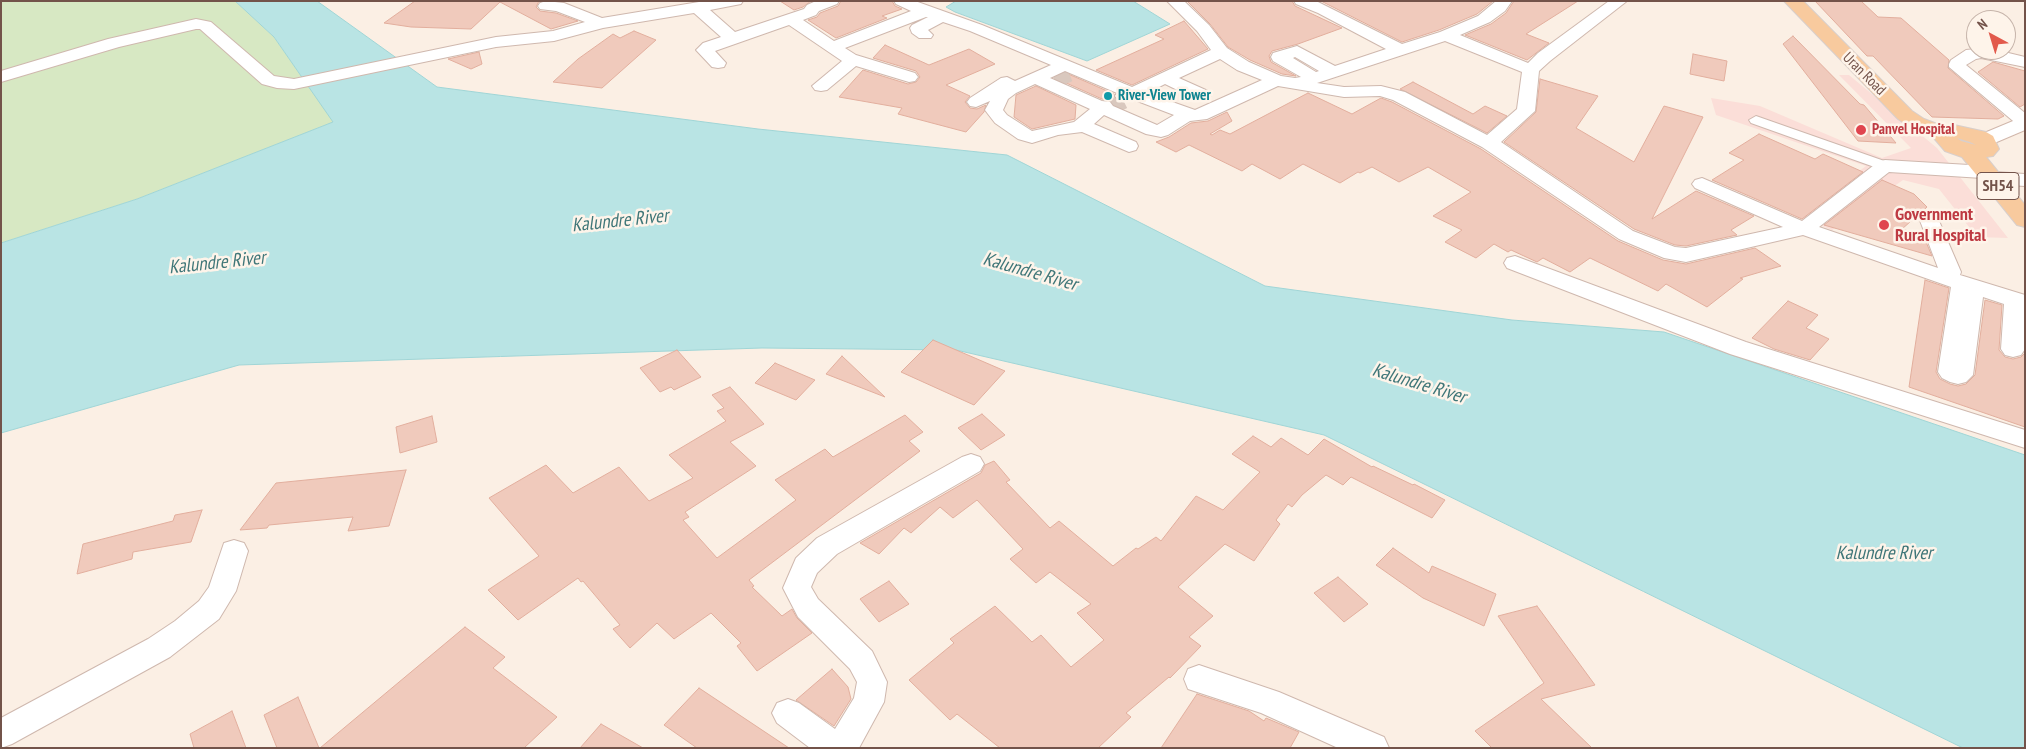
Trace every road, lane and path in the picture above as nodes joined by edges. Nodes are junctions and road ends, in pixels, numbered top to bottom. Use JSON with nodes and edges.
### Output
{"nodes":[{"id":1,"x":736,"y":1,"type":"edge"},
{"id":2,"x":831,"y":1,"type":"edge"},
{"id":3,"x":902,"y":1,"type":"edge"},
{"id":4,"x":1175,"y":1,"type":"edge"},
{"id":5,"x":1302,"y":1,"type":"edge"},
{"id":6,"x":1504,"y":1,"type":"edge"},
{"id":7,"x":1619,"y":1,"type":"edge"},
{"id":8,"x":1792,"y":1,"type":"edge"},
{"id":9,"x":546,"y":6,"type":"dead end"},
{"id":10,"x":698,"y":8,"type":"junction"},
{"id":11,"x":926,"y":11,"type":"junction"},
{"id":12,"x":942,"y":16,"type":"junction"},
{"id":13,"x":791,"y":18,"type":"junction"},
{"id":14,"x":601,"y":23,"type":"junction"},
{"id":15,"x":498,"y":27,"type":"dead end"},
{"id":16,"x":925,"y":35,"type":"dead end"},
{"id":17,"x":1446,"y":35,"type":"junction"},
{"id":18,"x":520,"y":38,"type":"junction"},
{"id":19,"x":733,"y":39,"type":"junction"},
{"id":20,"x":1424,"y":42,"type":"junction"},
{"id":21,"x":832,"y":47,"type":"junction"},
{"id":22,"x":1401,"y":50,"type":"junction"},
{"id":23,"x":1221,"y":52,"type":"junction"},
{"id":24,"x":853,"y":60,"type":"junction"},
{"id":25,"x":2025,"y":62,"type":"edge"},
{"id":26,"x":718,"y":63,"type":"dead end"},
{"id":27,"x":1478,"y":65,"type":"dead end"},
{"id":28,"x":1531,"y":70,"type":"junction"},
{"id":29,"x":1334,"y":72,"type":"junction"},
{"id":30,"x":1062,"y":75,"type":"junction"},
{"id":31,"x":1,"y":77,"type":"edge"},
{"id":32,"x":909,"y":77,"type":"dead end"},
{"id":33,"x":1165,"y":78,"type":"junction"},
{"id":34,"x":1276,"y":80,"type":"junction"},
{"id":35,"x":1306,"y":81,"type":"junction"},
{"id":36,"x":821,"y":86,"type":"dead end"},
{"id":37,"x":1129,"y":95,"type":"junction"},
{"id":38,"x":1202,"y":95,"type":"dead end"},
{"id":39,"x":976,"y":102,"type":"dead end"},
{"id":40,"x":1104,"y":108,"type":"junction"},
{"id":41,"x":1188,"y":114,"type":"junction"},
{"id":42,"x":1756,"y":120,"type":"dead end"},
{"id":43,"x":2025,"y":122,"type":"edge"},
{"id":44,"x":1082,"y":124,"type":"junction"},
{"id":45,"x":1489,"y":143,"type":"junction"},
{"id":46,"x":1129,"y":146,"type":"dead end"},
{"id":47,"x":1978,"y":146,"type":"junction"},
{"id":48,"x":1885,"y":166,"type":"junction"},
{"id":49,"x":1989,"y":175,"type":"junction"},
{"id":50,"x":2025,"y":180,"type":"edge"},
{"id":51,"x":1702,"y":184,"type":"dead end"},
{"id":52,"x":1929,"y":218,"type":"dead end"},
{"id":53,"x":2025,"y":220,"type":"edge"},
{"id":54,"x":1804,"y":229,"type":"junction"},
{"id":55,"x":1515,"y":263,"type":"dead end"},
{"id":56,"x":1961,"y":283,"type":"junction"},
{"id":57,"x":2020,"y":301,"type":"edge"},
{"id":58,"x":2013,"y":349,"type":"dead end"},
{"id":59,"x":2025,"y":438,"type":"edge"},
{"id":60,"x":971,"y":464,"type":"dead end"},
{"id":61,"x":234,"y":551,"type":"dead end"},
{"id":62,"x":1199,"y":679,"type":"dead end"},
{"id":63,"x":788,"y":713,"type":"dead end"},
{"id":64,"x":1,"y":734,"type":"edge"},
{"id":65,"x":836,"y":748,"type":"edge"},
{"id":66,"x":841,"y":748,"type":"edge"},
{"id":67,"x":1372,"y":748,"type":"edge"}],
"edges":[{"from":1,"to":10,"type":"street"},
{"from":2,"to":13,"type":"street"},
{"from":3,"to":11,"type":"street"},
{"from":4,"to":23,"type":"street"},
{"from":5,"to":22,"type":"street"},
{"from":6,"to":17,"type":"street"},
{"from":7,"to":28,"type":"street"},
{"from":8,"to":47,"type":"main road","name":"Uran Road","number":"SH54"},
{"from":9,"to":14,"type":"street"},
{"from":10,"to":14,"type":"street"},
{"from":10,"to":19,"type":"street"},
{"from":11,"to":12,"type":"street"},
{"from":11,"to":21,"type":"street"},
{"from":12,"to":16,"type":"street"},
{"from":12,"to":30,"type":"street"},
{"from":13,"to":19,"type":"street"},
{"from":13,"to":21,"type":"street"},
{"from":14,"to":18,"type":"street"},
{"from":15,"to":18,"type":"street"},
{"from":17,"to":20,"type":"street"},
{"from":17,"to":28,"type":"street"},
{"from":18,"to":31,"type":"street"},
{"from":19,"to":26,"type":"street"},
{"from":20,"to":22,"type":"street"},
{"from":20,"to":27,"type":"street"},
{"from":21,"to":24,"type":"street"},
{"from":22,"to":29,"type":"street"},
{"from":23,"to":33,"type":"street"},
{"from":23,"to":34,"type":"street"},
{"from":24,"to":32,"type":"street"},
{"from":24,"to":36,"type":"street"},
{"from":25,"to":43,"type":"street"},
{"from":28,"to":45,"type":"street"},
{"from":29,"to":35,"type":"street"},
{"from":29,"to":35,"type":"street"},
{"from":30,"to":37,"type":"street"},
{"from":30,"to":39,"type":"street"},
{"from":30,"to":40,"type":"street"},
{"from":30,"to":44,"type":"street"},
{"from":33,"to":37,"type":"street"},
{"from":33,"to":38,"type":"street"},
{"from":34,"to":35,"type":"street"},
{"from":34,"to":41,"type":"street"},
{"from":35,"to":45,"type":"street"},
{"from":37,"to":41,"type":"street"},
{"from":40,"to":41,"type":"street"},
{"from":40,"to":44,"type":"street"},
{"from":42,"to":48,"type":"street"},
{"from":43,"to":47,"type":"main road"},
{"from":44,"to":46,"type":"street"},
{"from":45,"to":54,"type":"street"},
{"from":47,"to":49,"type":"main road","name":"Uran Road","number":"SH54"},
{"from":48,"to":49,"type":"street"},
{"from":48,"to":54,"type":"street"},
{"from":49,"to":50,"type":"street"},
{"from":49,"to":53,"type":"main road","name":"Uran Road","number":"SH54"},
{"from":51,"to":54,"type":"street"},
{"from":52,"to":56,"type":"street"},
{"from":54,"to":56,"type":"street"},
{"from":55,"to":59,"type":"street"},
{"from":56,"to":57,"type":"street"},
{"from":57,"to":58,"type":"street"},
{"from":60,"to":66,"type":"street"},
{"from":61,"to":64,"type":"street"},
{"from":62,"to":67,"type":"street"},
{"from":63,"to":65,"type":"street"}]}
